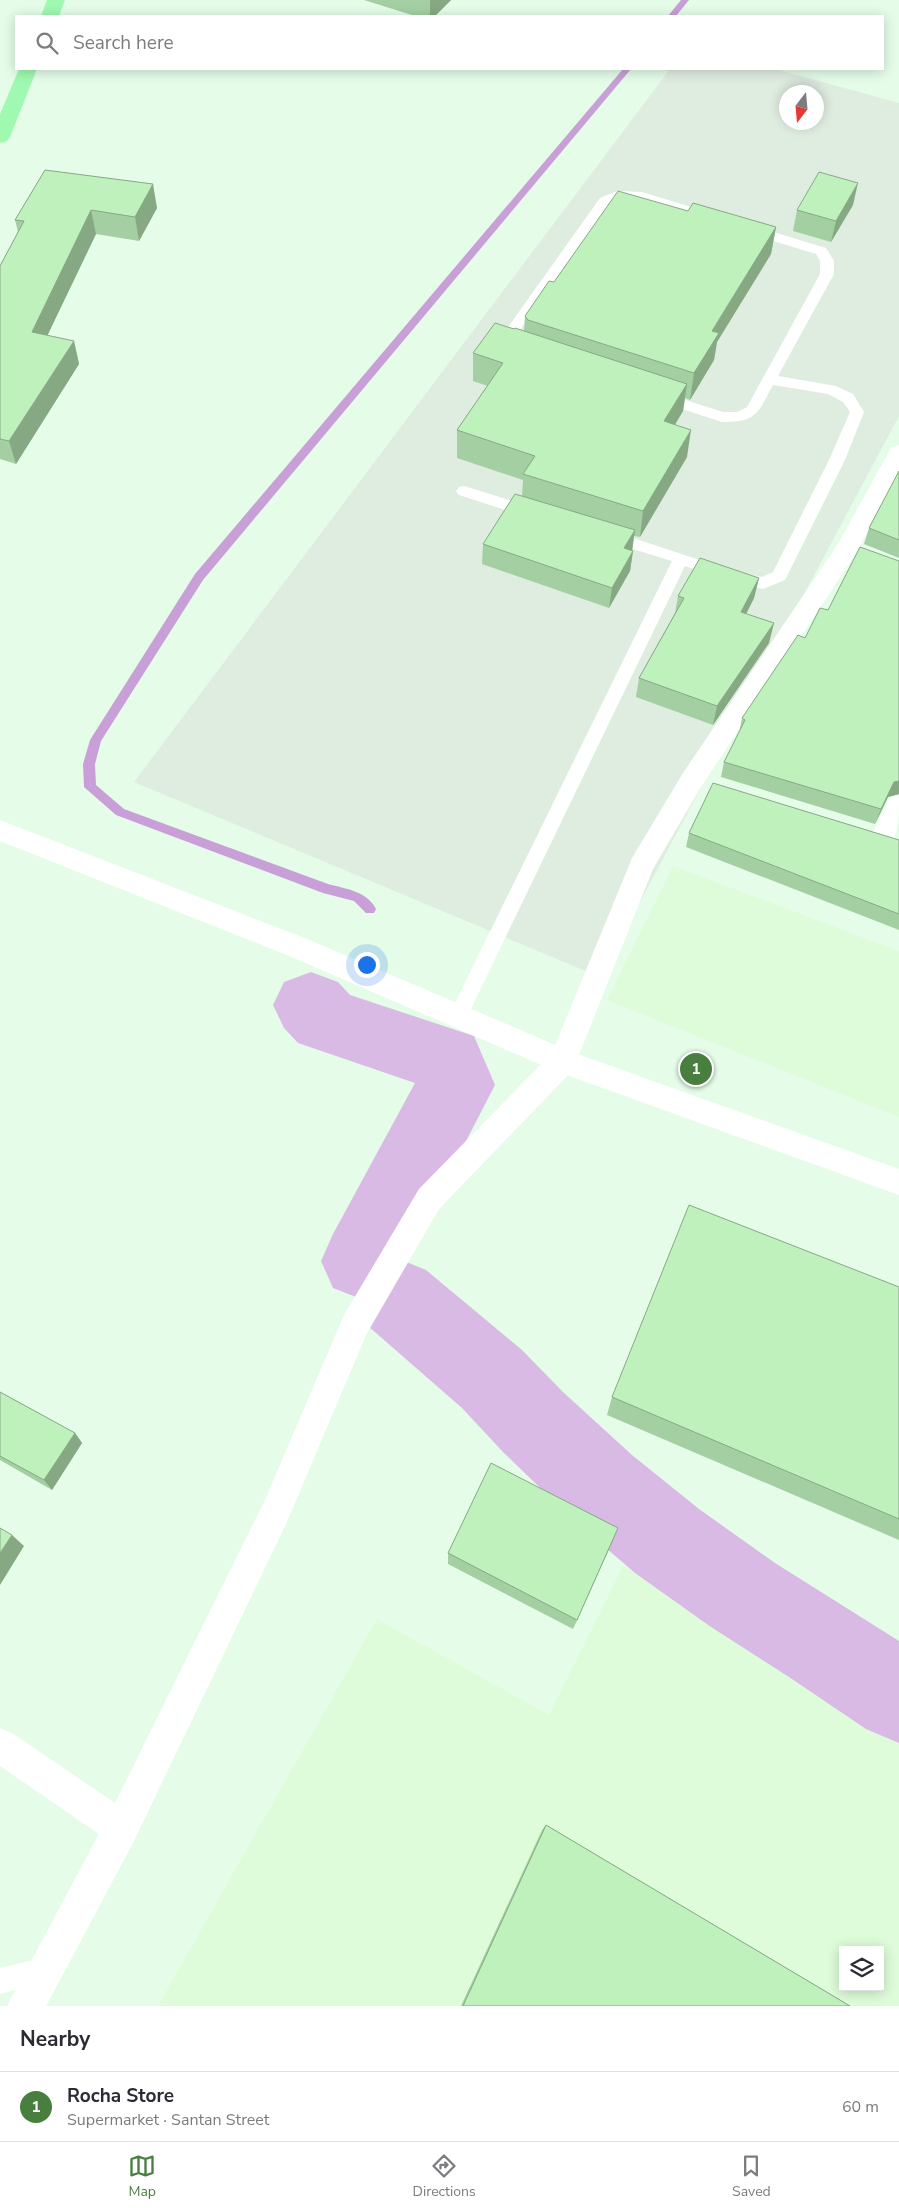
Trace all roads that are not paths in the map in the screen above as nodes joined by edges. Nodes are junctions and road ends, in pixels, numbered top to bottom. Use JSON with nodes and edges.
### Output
{"nodes":[{"id":1,"x":56,"y":0,"type":"edge"},
{"id":2,"x":50,"y":15,"type":"edge"},
{"id":3,"x":28,"y":70,"type":"edge"},
{"id":4,"x":0,"y":137,"type":"edge"},
{"id":5,"x":770,"y":379,"type":"junction"},
{"id":6,"x":899,"y":453,"type":"edge"},
{"id":7,"x":464,"y":492,"type":"dead end"},
{"id":8,"x":549,"y":518,"type":"edge"},
{"id":9,"x":596,"y":532,"type":"edge"},
{"id":10,"x":681,"y":558,"type":"junction"},
{"id":11,"x":899,"y":805,"type":"edge"},
{"id":12,"x":0,"y":830,"type":"edge"},
{"id":13,"x":882,"y":838,"type":"edge"},
{"id":14,"x":458,"y":1015,"type":"junction"},
{"id":15,"x":563,"y":1061,"type":"junction"},
{"id":16,"x":899,"y":1182,"type":"edge"},
{"id":17,"x":0,"y":1745,"type":"edge"},
{"id":18,"x":121,"y":1828,"type":"junction"},
{"id":19,"x":46,"y":1970,"type":"junction"},
{"id":20,"x":0,"y":1981,"type":"edge"},
{"id":21,"x":26,"y":2006,"type":"edge"}],
"edges":[{"from":1,"to":2,"type":"main road"},
{"from":3,"to":4,"type":"main road"},
{"from":5,"to":5,"type":"lane"},
{"from":5,"to":10,"type":"lane"},
{"from":6,"to":15,"type":"street"},
{"from":7,"to":8,"type":"lane"},
{"from":9,"to":10,"type":"lane"},
{"from":10,"to":14,"type":"lane"},
{"from":11,"to":13,"type":"street"},
{"from":12,"to":14,"type":"street"},
{"from":14,"to":15,"type":"street"},
{"from":15,"to":16,"type":"street"},
{"from":15,"to":18,"type":"street"},
{"from":17,"to":18,"type":"street"},
{"from":18,"to":19,"type":"street"},
{"from":19,"to":20,"type":"lane"},
{"from":19,"to":21,"type":"street"}]}
